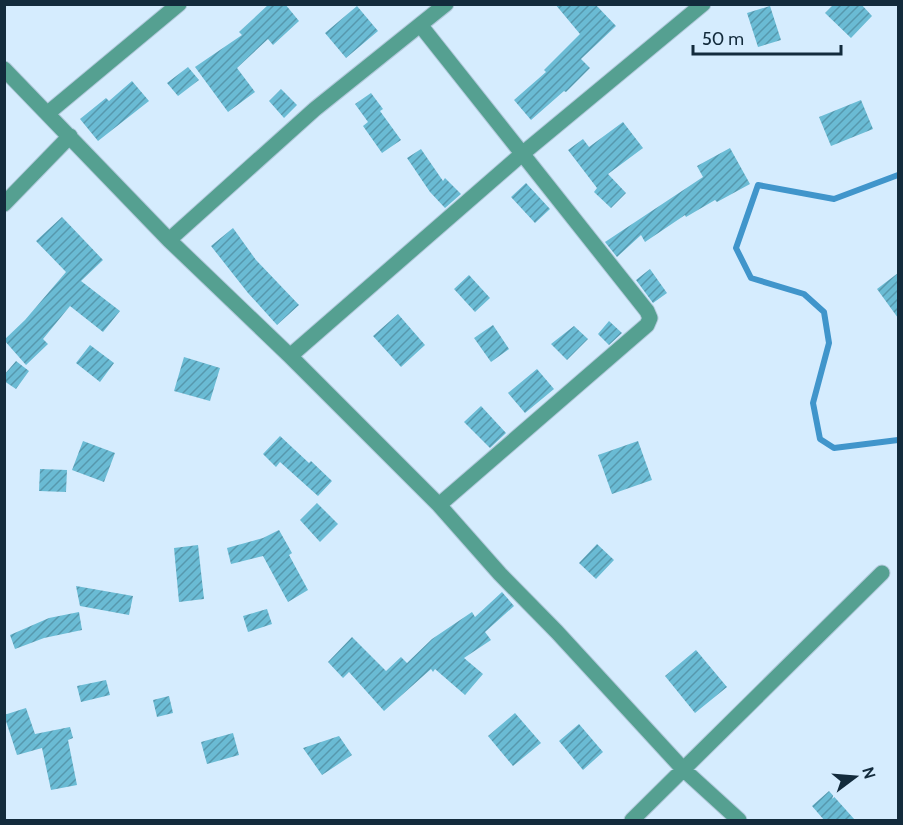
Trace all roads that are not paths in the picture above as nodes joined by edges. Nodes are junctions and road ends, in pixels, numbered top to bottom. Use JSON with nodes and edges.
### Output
{"nodes":[{"id":1,"x":179,"y":4,"type":"edge"},
{"id":2,"x":446,"y":4,"type":"edge"},
{"id":3,"x":703,"y":4,"type":"edge"},
{"id":4,"x":421,"y":26,"type":"junction"},
{"id":5,"x":4,"y":69,"type":"edge"},
{"id":6,"x":48,"y":113,"type":"junction"},
{"id":7,"x":70,"y":136,"type":"junction"},
{"id":8,"x":522,"y":154,"type":"junction"},
{"id":9,"x":4,"y":204,"type":"edge"},
{"id":10,"x":169,"y":240,"type":"junction"},
{"id":11,"x":290,"y":356,"type":"junction"},
{"id":12,"x":439,"y":505,"type":"junction"},
{"id":13,"x":882,"y":573,"type":"dead end"},
{"id":14,"x":683,"y":769,"type":"junction"},
{"id":15,"x":632,"y":820,"type":"edge"},
{"id":16,"x":739,"y":820,"type":"edge"}],
"edges":[{"from":1,"to":6,"type":"street"},
{"from":2,"to":4,"type":"street"},
{"from":3,"to":8,"type":"street"},
{"from":4,"to":8,"type":"street"},
{"from":4,"to":10,"type":"street"},
{"from":5,"to":6,"type":"street"},
{"from":6,"to":7,"type":"street"},
{"from":7,"to":9,"type":"street"},
{"from":7,"to":10,"type":"street"},
{"from":8,"to":11,"type":"street"},
{"from":8,"to":12,"type":"street"},
{"from":10,"to":11,"type":"street"},
{"from":11,"to":12,"type":"street"},
{"from":12,"to":14,"type":"street"},
{"from":13,"to":14,"type":"street"},
{"from":14,"to":15,"type":"street"},
{"from":14,"to":16,"type":"street"}]}
